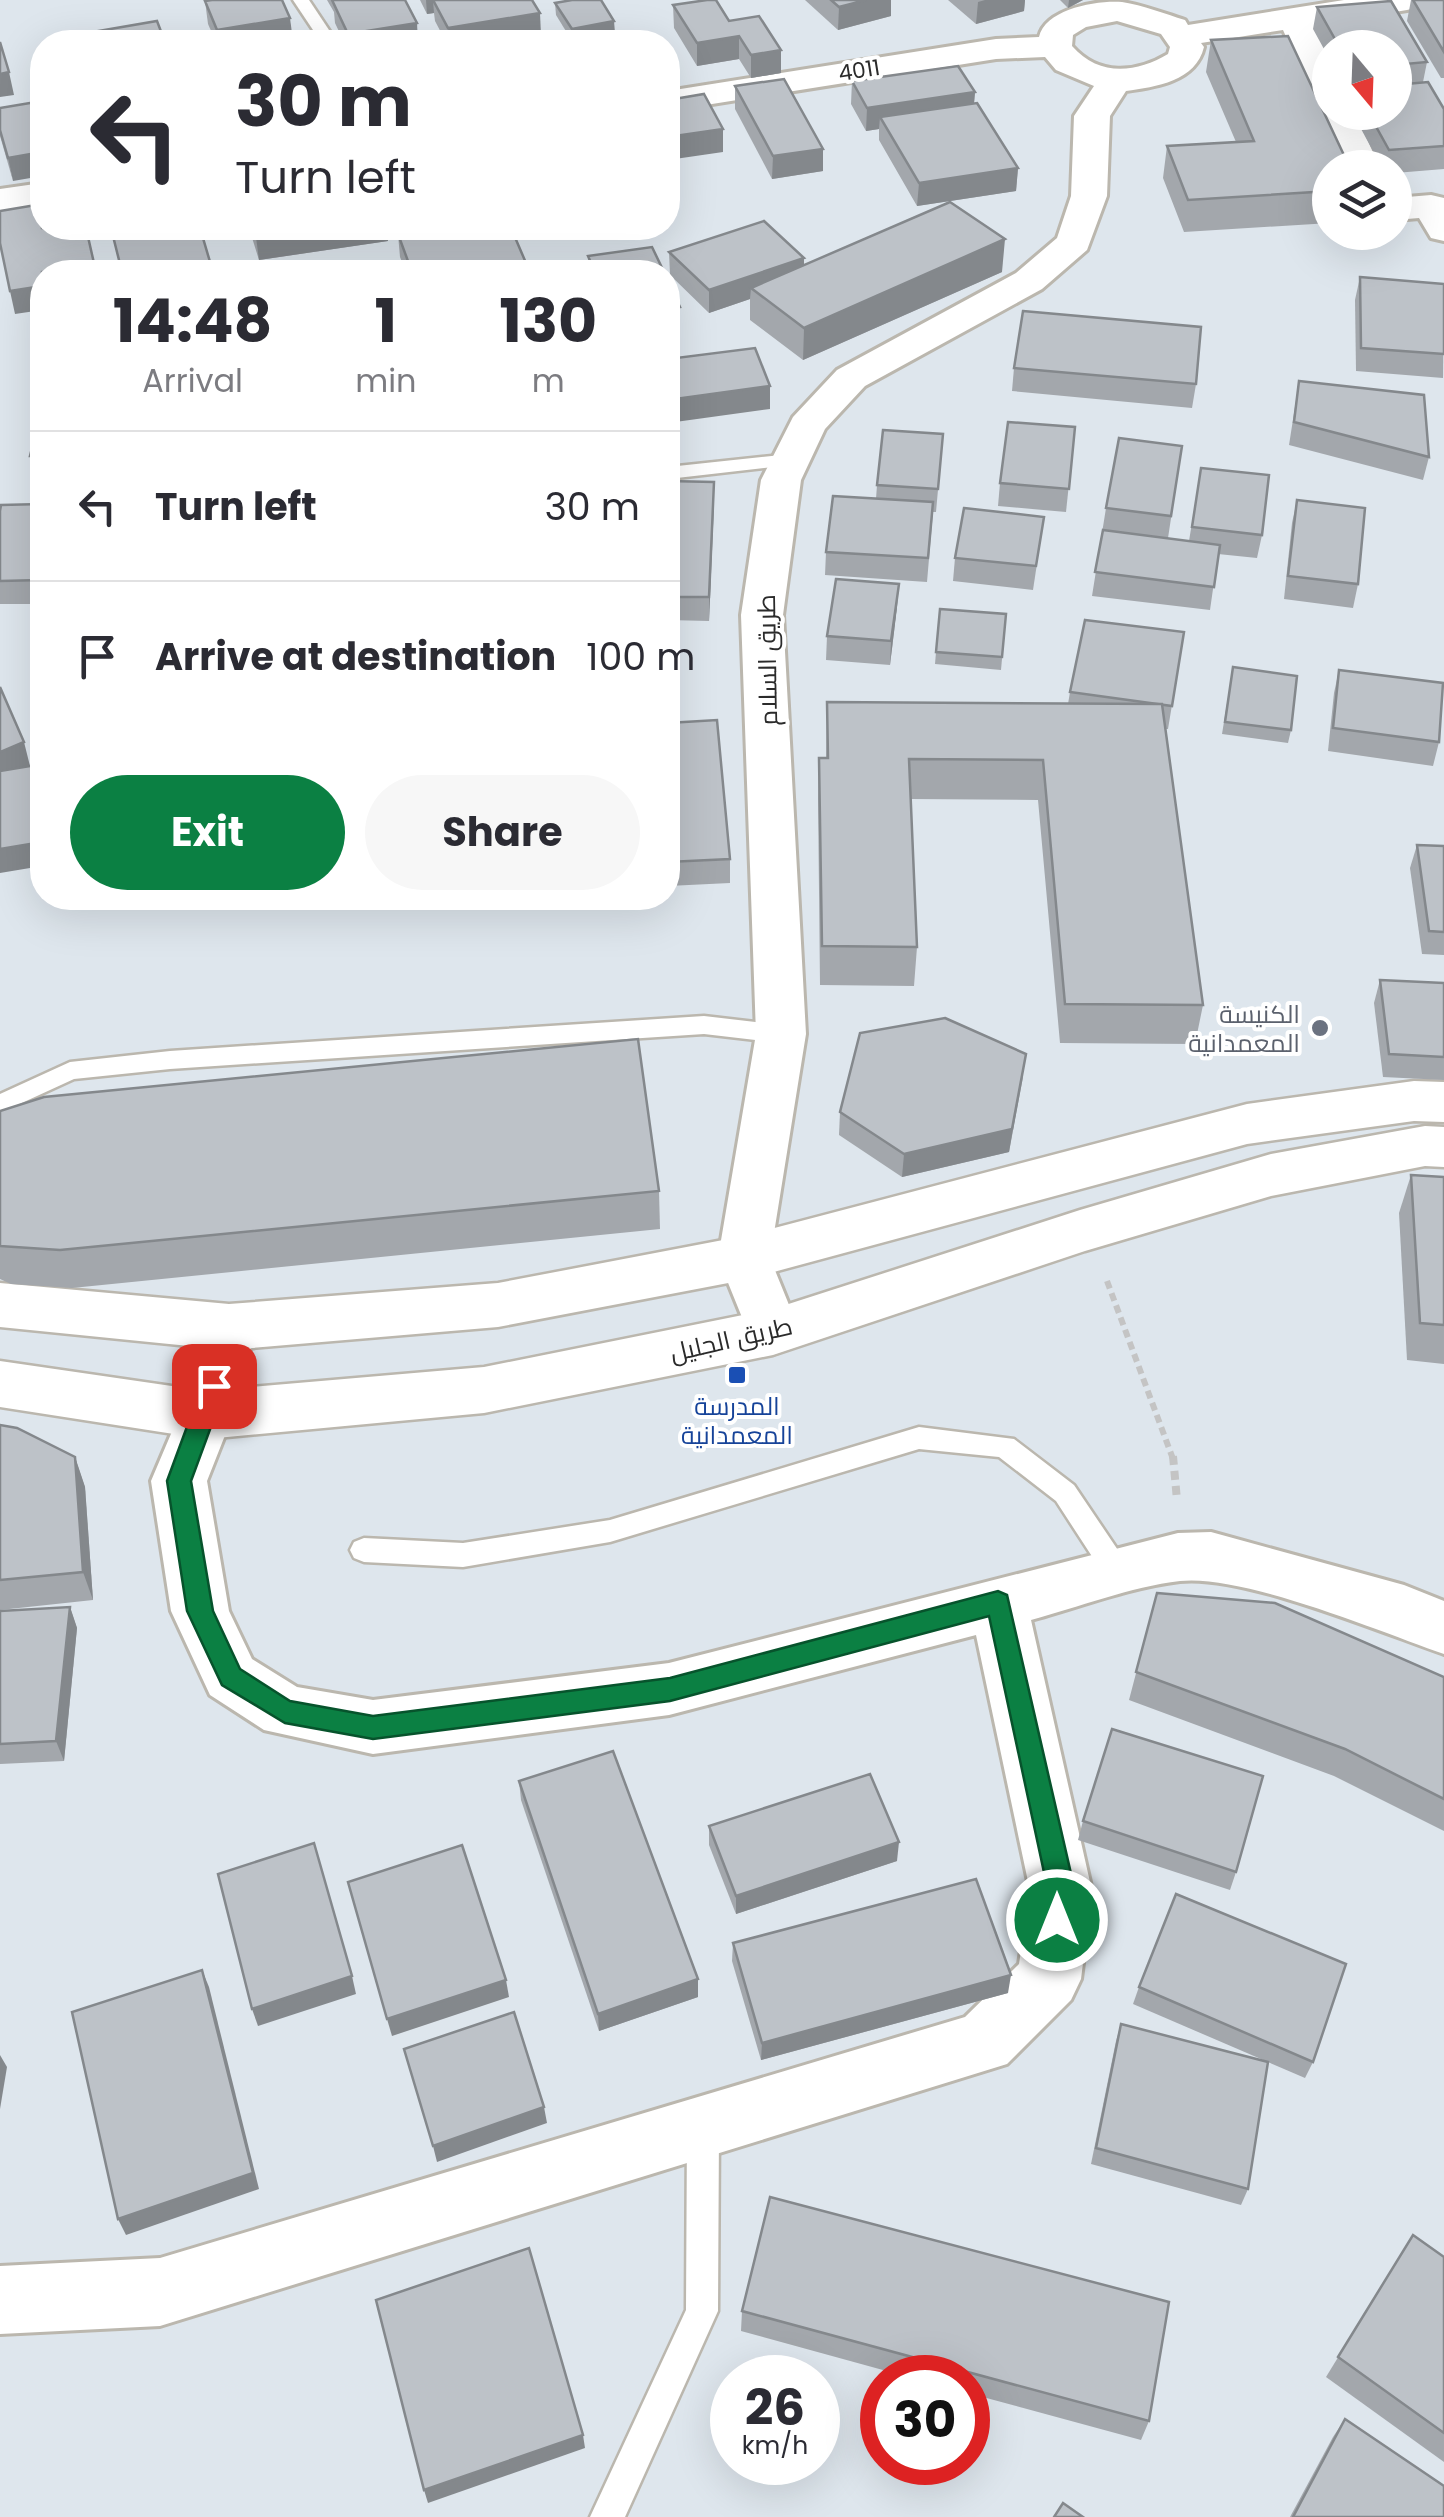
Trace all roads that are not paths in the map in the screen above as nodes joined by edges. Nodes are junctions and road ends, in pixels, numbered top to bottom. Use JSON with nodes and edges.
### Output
{"nodes":[{"id":1,"x":301,"y":0,"type":"edge"},
{"id":2,"x":1407,"y":0,"type":"edge"},
{"id":3,"x":1149,"y":7,"type":"edge"},
{"id":4,"x":1295,"y":18,"type":"junction"},
{"id":5,"x":321,"y":30,"type":"edge"},
{"id":6,"x":1182,"y":36,"type":"junction"},
{"id":7,"x":1052,"y":47,"type":"junction"},
{"id":8,"x":1312,"y":56,"type":"edge"},
{"id":9,"x":1116,"y":80,"type":"junction"},
{"id":10,"x":680,"y":98,"type":"edge"},
{"id":11,"x":30,"y":196,"type":"edge"},
{"id":12,"x":0,"y":200,"type":"edge"},
{"id":13,"x":1412,"y":208,"type":"edge"},
{"id":14,"x":1444,"y":230,"type":"edge"},
{"id":15,"x":791,"y":460,"type":"junction"},
{"id":16,"x":680,"y":472,"type":"edge"},
{"id":17,"x":780,"y":1034,"type":"junction"},
{"id":18,"x":1444,"y":1102,"type":"edge"},
{"id":19,"x":0,"y":1104,"type":"edge"},
{"id":20,"x":1444,"y":1147,"type":"edge"},
{"id":21,"x":744,"y":1258,"type":"junction"},
{"id":22,"x":0,"y":1305,"type":"edge"},
{"id":23,"x":229,"y":1327,"type":"junction"},
{"id":24,"x":773,"y":1332,"type":"junction"},
{"id":25,"x":0,"y":1384,"type":"edge"},
{"id":26,"x":206,"y":1416,"type":"junction"},
{"id":27,"x":364,"y":1550,"type":"dead end"},
{"id":28,"x":1118,"y":1572,"type":"junction"},
{"id":29,"x":998,"y":1602,"type":"junction"},
{"id":30,"x":1444,"y":1629,"type":"edge"},
{"id":31,"x":703,"y":2128,"type":"junction"},
{"id":32,"x":0,"y":2300,"type":"edge"},
{"id":33,"x":608,"y":2517,"type":"edge"}],
"edges":[{"from":1,"to":5,"type":"lane"},
{"from":2,"to":4,"type":"street"},
{"from":3,"to":6,"type":"street"},
{"from":3,"to":7,"type":"street"},
{"from":4,"to":6,"type":"street"},
{"from":4,"to":8,"type":"street"},
{"from":6,"to":9,"type":"street"},
{"from":7,"to":9,"type":"street"},
{"from":7,"to":10,"type":"street","name":"4011"},
{"from":9,"to":15,"type":"street","name":"طريق السلام"},
{"from":11,"to":12,"type":"street"},
{"from":13,"to":14,"type":"street"},
{"from":15,"to":16,"type":"lane"},
{"from":15,"to":17,"type":"street","name":"طريق السلام"},
{"from":17,"to":19,"type":"lane"},
{"from":17,"to":21,"type":"street","name":"طريق السلام"},
{"from":18,"to":21,"type":"street"},
{"from":20,"to":24,"type":"street","name":"طريق الجليل"},
{"from":21,"to":23,"type":"street"},
{"from":21,"to":24,"type":"street"},
{"from":22,"to":23,"type":"street"},
{"from":23,"to":26,"type":"street"},
{"from":24,"to":26,"type":"street","name":"طريق الجليل"},
{"from":25,"to":26,"type":"street","name":"طريق الجليل"},
{"from":26,"to":29,"type":"street"},
{"from":27,"to":28,"type":"lane"},
{"from":28,"to":29,"type":"street"},
{"from":28,"to":30,"type":"street"},
{"from":29,"to":31,"type":"street"},
{"from":31,"to":32,"type":"street"},
{"from":31,"to":33,"type":"lane"}]}
